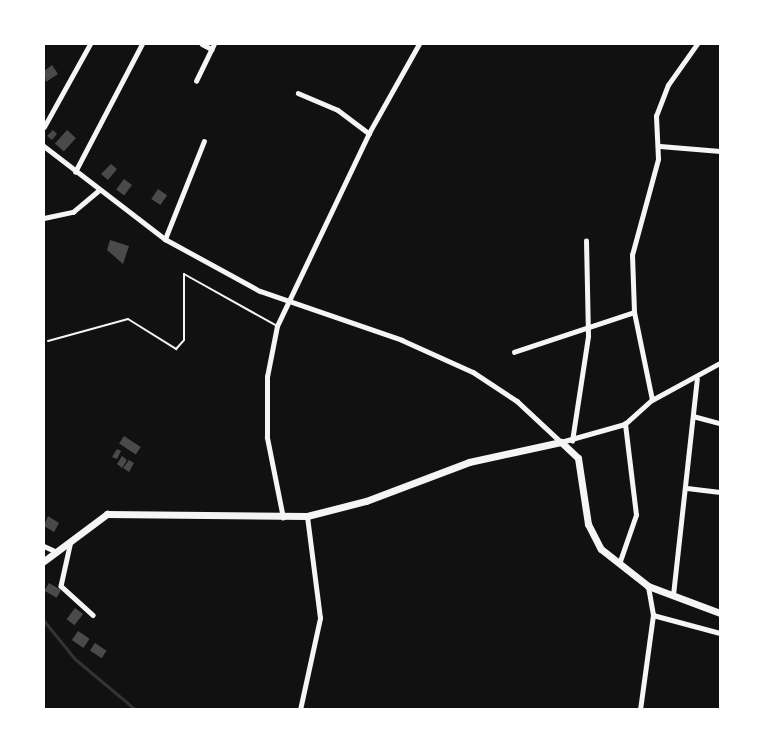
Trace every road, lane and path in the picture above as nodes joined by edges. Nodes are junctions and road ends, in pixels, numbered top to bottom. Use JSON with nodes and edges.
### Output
{"nodes":[{"id":1,"x":90,"y":44,"type":"edge"},
{"id":2,"x":142,"y":44,"type":"edge"},
{"id":3,"x":202,"y":44,"type":"edge"},
{"id":4,"x":214,"y":44,"type":"edge"},
{"id":5,"x":419,"y":44,"type":"edge"},
{"id":6,"x":697,"y":44,"type":"edge"},
{"id":7,"x":212,"y":49,"type":"junction"},
{"id":8,"x":196,"y":81,"type":"dead end"},
{"id":9,"x":298,"y":93,"type":"dead end"},
{"id":10,"x":44,"y":127,"type":"edge"},
{"id":11,"x":369,"y":133,"type":"junction"},
{"id":12,"x":204,"y":141,"type":"dead end"},
{"id":13,"x":44,"y":146,"type":"edge"},
{"id":14,"x":660,"y":146,"type":"junction"},
{"id":15,"x":720,"y":152,"type":"edge"},
{"id":16,"x":75,"y":172,"type":"junction"},
{"id":17,"x":99,"y":190,"type":"junction"},
{"id":18,"x":44,"y":218,"type":"edge"},
{"id":19,"x":165,"y":239,"type":"junction"},
{"id":20,"x":586,"y":241,"type":"dead end"},
{"id":21,"x":291,"y":301,"type":"junction"},
{"id":22,"x":634,"y":312,"type":"junction"},
{"id":23,"x":588,"y":325,"type":"junction"},
{"id":24,"x":277,"y":326,"type":"junction"},
{"id":25,"x":48,"y":341,"type":"dead end"},
{"id":26,"x":514,"y":352,"type":"dead end"},
{"id":27,"x":720,"y":363,"type":"edge"},
{"id":28,"x":697,"y":379,"type":"junction"},
{"id":29,"x":651,"y":400,"type":"junction"},
{"id":30,"x":693,"y":416,"type":"junction"},
{"id":31,"x":720,"y":423,"type":"edge"},
{"id":32,"x":625,"y":424,"type":"junction"},
{"id":33,"x":572,"y":441,"type":"junction"},
{"id":34,"x":561,"y":442,"type":"junction"},
{"id":35,"x":687,"y":488,"type":"junction"},
{"id":36,"x":720,"y":492,"type":"edge"},
{"id":37,"x":307,"y":516,"type":"junction"},
{"id":38,"x":283,"y":518,"type":"junction"},
{"id":39,"x":71,"y":541,"type":"junction"},
{"id":40,"x":44,"y":546,"type":"edge"},
{"id":41,"x":60,"y":554,"type":"junction"},
{"id":42,"x":44,"y":561,"type":"edge"},
{"id":43,"x":618,"y":564,"type":"junction"},
{"id":44,"x":648,"y":586,"type":"junction"},
{"id":45,"x":673,"y":595,"type":"junction"},
{"id":46,"x":720,"y":613,"type":"edge"},
{"id":47,"x":93,"y":615,"type":"dead end"},
{"id":48,"x":653,"y":615,"type":"junction"},
{"id":49,"x":720,"y":633,"type":"edge"},
{"id":50,"x":300,"y":709,"type":"edge"},
{"id":51,"x":310,"y":710,"type":"edge"},
{"id":52,"x":640,"y":710,"type":"edge"}],
"edges":[{"from":1,"to":10,"type":"street"},
{"from":2,"to":16,"type":"street"},
{"from":3,"to":7,"type":"street"},
{"from":4,"to":7,"type":"street"},
{"from":5,"to":11,"type":"street"},
{"from":6,"to":14,"type":"street"},
{"from":7,"to":8,"type":"street"},
{"from":9,"to":11,"type":"street"},
{"from":11,"to":21,"type":"street"},
{"from":12,"to":19,"type":"street"},
{"from":13,"to":16,"type":"street"},
{"from":14,"to":15,"type":"street"},
{"from":14,"to":22,"type":"street"},
{"from":16,"to":17,"type":"street"},
{"from":17,"to":18,"type":"street"},
{"from":17,"to":19,"type":"street"},
{"from":19,"to":21,"type":"street"},
{"from":20,"to":23,"type":"street"},
{"from":21,"to":24,"type":"street"},
{"from":21,"to":34,"type":"street"},
{"from":22,"to":23,"type":"street"},
{"from":22,"to":29,"type":"street"},
{"from":23,"to":26,"type":"street"},
{"from":23,"to":33,"type":"street"},
{"from":24,"to":25,"type":"lane"},
{"from":24,"to":38,"type":"street"},
{"from":27,"to":28,"type":"street"},
{"from":28,"to":29,"type":"street"},
{"from":28,"to":30,"type":"street"},
{"from":29,"to":32,"type":"street"},
{"from":30,"to":31,"type":"street"},
{"from":30,"to":35,"type":"street"},
{"from":32,"to":33,"type":"street"},
{"from":32,"to":43,"type":"street"},
{"from":33,"to":34,"type":"street"},
{"from":34,"to":37,"type":"main road"},
{"from":34,"to":43,"type":"main road"},
{"from":35,"to":36,"type":"street"},
{"from":35,"to":45,"type":"street"},
{"from":37,"to":38,"type":"main road"},
{"from":37,"to":50,"type":"street"},
{"from":38,"to":39,"type":"main road"},
{"from":39,"to":41,"type":"main road"},
{"from":39,"to":47,"type":"street"},
{"from":40,"to":41,"type":"street"},
{"from":41,"to":42,"type":"main road"},
{"from":43,"to":44,"type":"main road"},
{"from":44,"to":45,"type":"main road"},
{"from":44,"to":48,"type":"street"},
{"from":45,"to":46,"type":"main road"},
{"from":48,"to":49,"type":"street"},
{"from":48,"to":52,"type":"street"},
{"from":50,"to":51,"type":"lane"}]}
